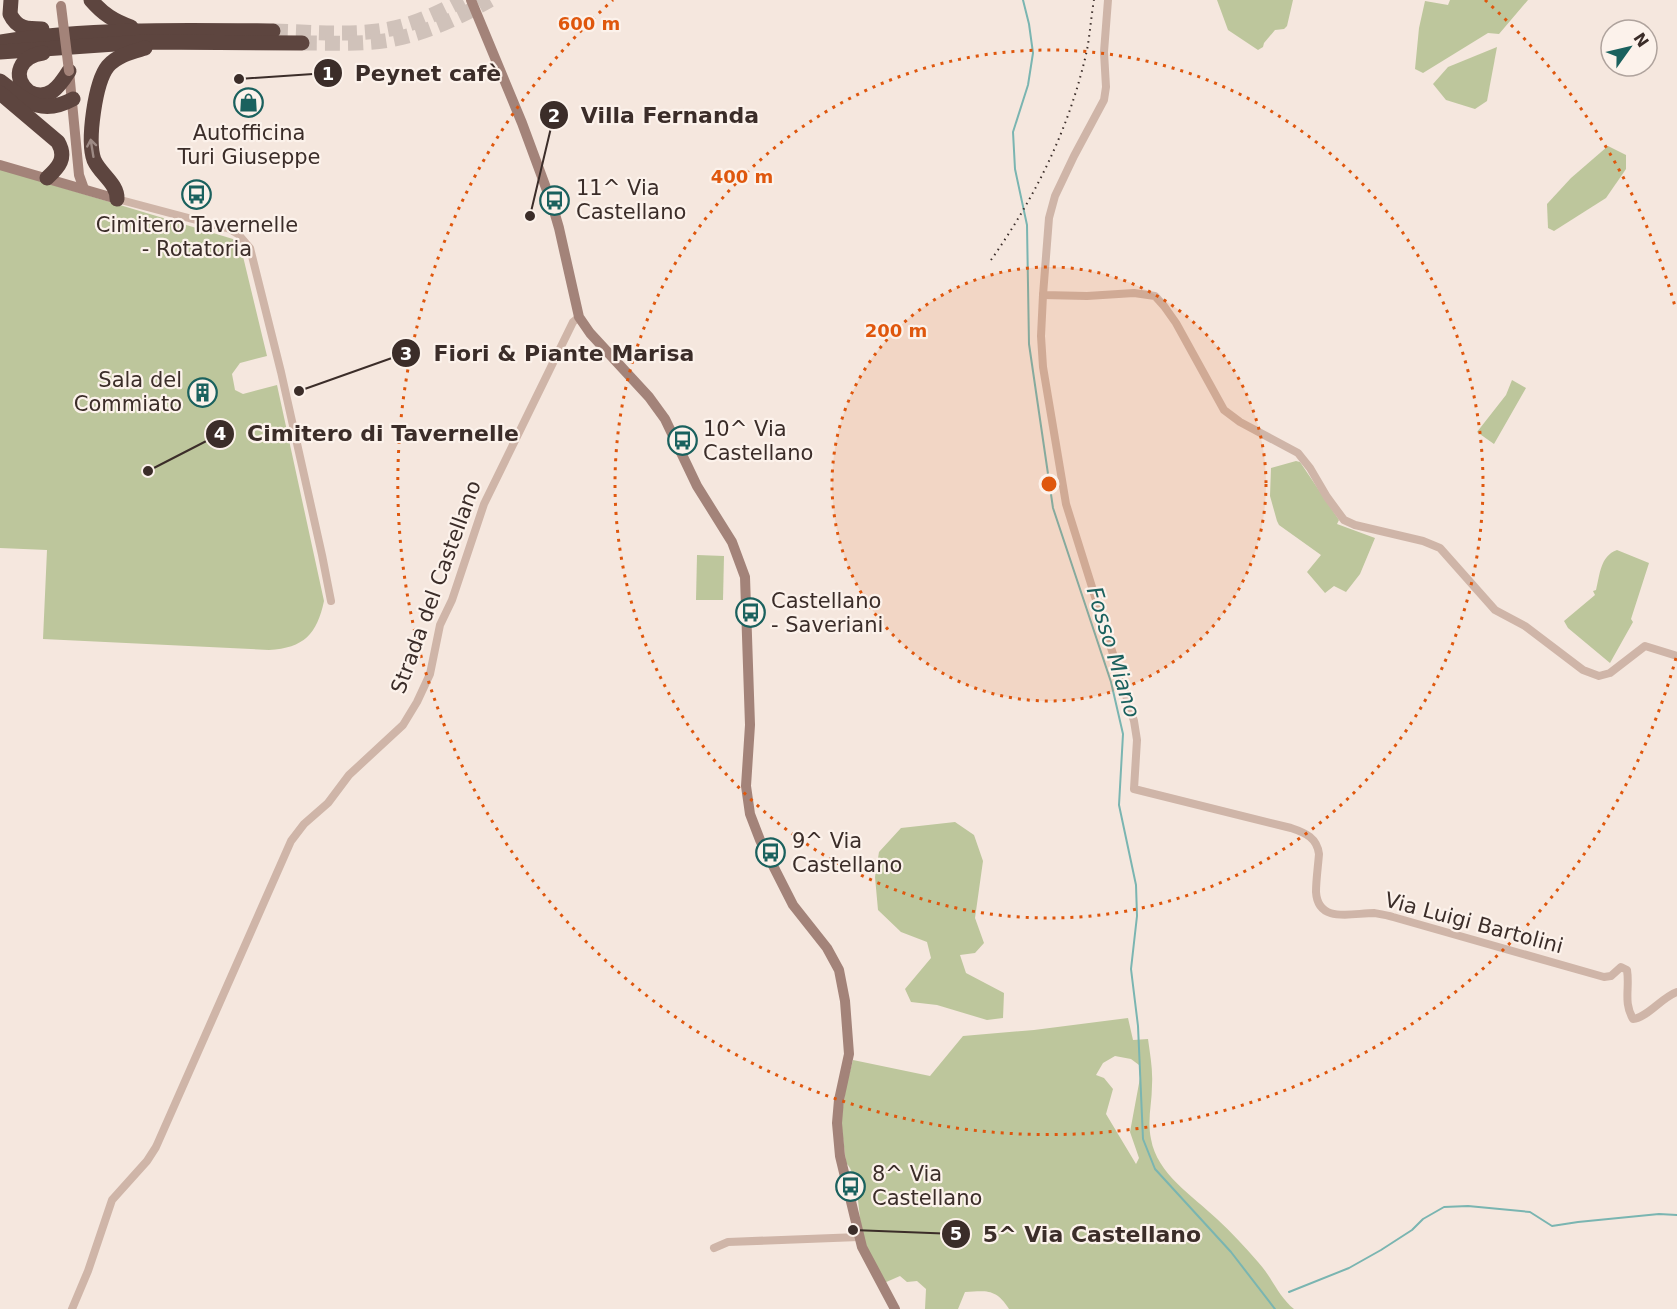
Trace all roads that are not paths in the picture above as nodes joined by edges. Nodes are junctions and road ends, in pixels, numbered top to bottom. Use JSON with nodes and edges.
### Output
{"nodes":[{"id":1,"x":11,"y":0,"type":"edge"},
{"id":2,"x":91,"y":0,"type":"edge"},
{"id":3,"x":471,"y":0,"type":"edge"},
{"id":4,"x":1108,"y":0,"type":"edge"},
{"id":5,"x":59,"y":2,"type":"edge"},
{"id":6,"x":140,"y":30,"type":"junction"},
{"id":7,"x":273,"y":31,"type":"tunnel mouth"},
{"id":8,"x":85,"y":32,"type":"junction"},
{"id":9,"x":0,"y":42,"type":"edge"},
{"id":10,"x":165,"y":42,"type":"junction"},
{"id":11,"x":302,"y":43,"type":"tunnel mouth"},
{"id":12,"x":55,"y":47,"type":"junction"},
{"id":13,"x":0,"y":52,"type":"edge"},
{"id":14,"x":69,"y":71,"type":"junction"},
{"id":15,"x":3,"y":87,"type":"edge"},
{"id":16,"x":73,"y":99,"type":"junction"},
{"id":17,"x":79,"y":157,"type":"junction"},
{"id":18,"x":0,"y":165,"type":"edge"},
{"id":19,"x":86,"y":176,"type":"junction"},
{"id":20,"x":53,"y":180,"type":"junction"},
{"id":21,"x":84,"y":189,"type":"junction"},
{"id":22,"x":102,"y":194,"type":"junction"},
{"id":23,"x":117,"y":199,"type":"junction"},
{"id":24,"x":1043,"y":295,"type":"junction"},
{"id":25,"x":579,"y":317,"type":"junction"},
{"id":26,"x":331,"y":601,"type":"dead end"},
{"id":27,"x":1677,"y":656,"type":"edge"},
{"id":28,"x":1677,"y":992,"type":"edge"},
{"id":29,"x":859,"y":1237,"type":"junction"},
{"id":30,"x":714,"y":1248,"type":"dead end"},
{"id":31,"x":72,"y":1309,"type":"edge"},
{"id":32,"x":895,"y":1309,"type":"edge"}],
"edges":[{"from":1,"to":8,"type":"highway"},
{"from":2,"to":6,"type":"highway"},
{"from":3,"to":25,"type":"street"},
{"from":4,"to":24,"type":"street"},
{"from":5,"to":14,"type":"street","bridge":true},
{"from":6,"to":7,"type":"highway"},
{"from":6,"to":8,"type":"highway"},
{"from":8,"to":9,"type":"highway"},
{"from":10,"to":11,"type":"highway"},
{"from":10,"to":12,"type":"highway"},
{"from":23,"to":10,"type":"highway","one_way":true},
{"from":12,"to":13,"type":"highway"},
{"from":12,"to":14,"type":"highway"},
{"from":14,"to":16,"type":"street"},
{"from":15,"to":16,"type":"highway"},
{"from":15,"to":20,"type":"highway"},
{"from":16,"to":17,"type":"street"},
{"from":17,"to":19,"type":"street"},
{"from":17,"to":20,"type":"street"},
{"from":17,"to":21,"type":"street"},
{"from":18,"to":20,"type":"street"},
{"from":19,"to":21,"type":"street"},
{"from":19,"to":22,"type":"street"},
{"from":20,"to":21,"type":"street"},
{"from":21,"to":22,"type":"street"},
{"from":22,"to":23,"type":"street"},
{"from":23,"to":26,"type":"street"},
{"from":24,"to":27,"type":"street"},
{"from":24,"to":28,"type":"street","name":"Via Luigi Bartolini"},
{"from":25,"to":29,"type":"street"},
{"from":25,"to":31,"type":"street","name":"Strada del Castellano"},
{"from":29,"to":30,"type":"street"},
{"from":29,"to":32,"type":"street"}]}
